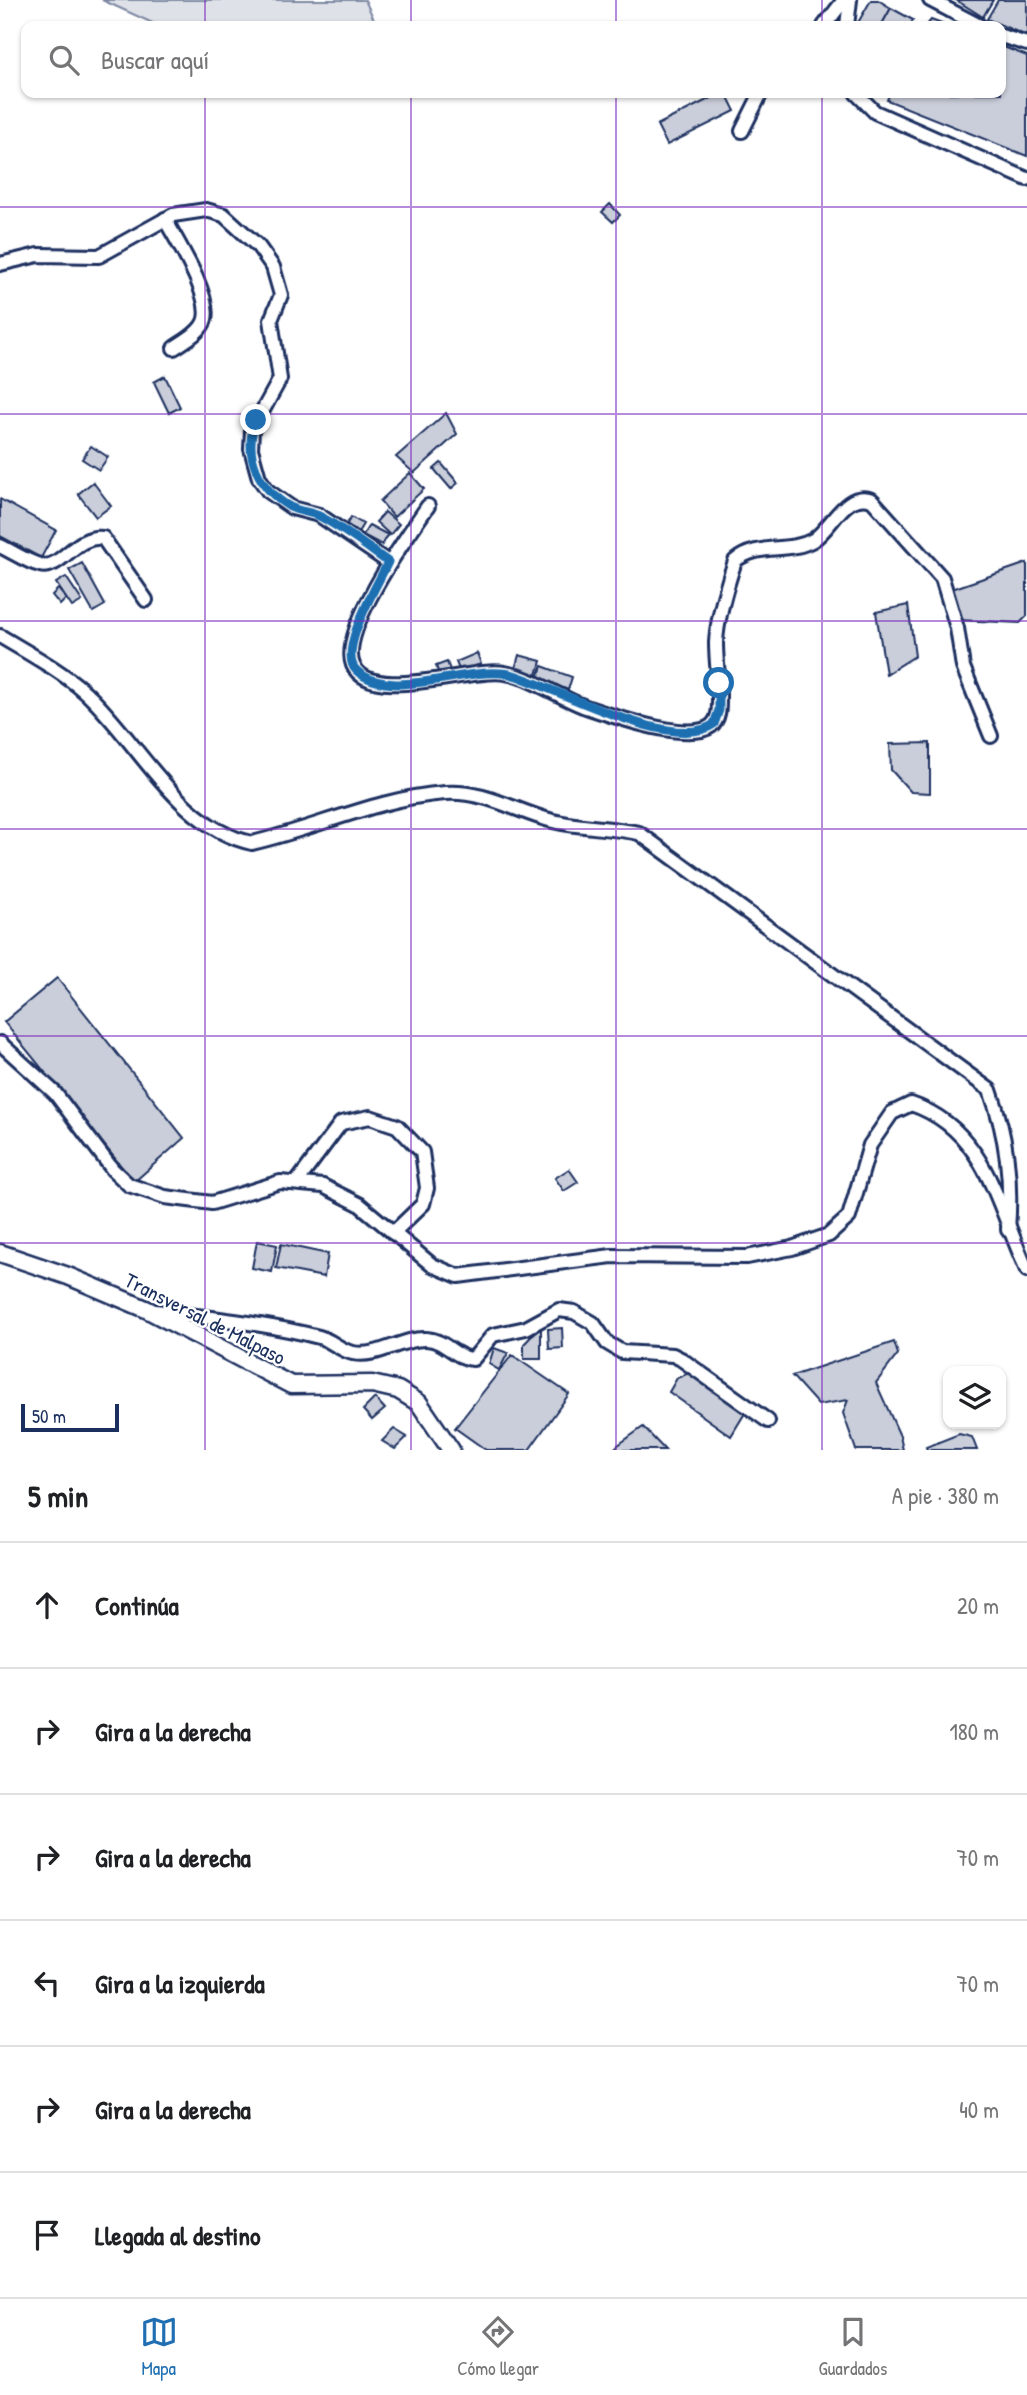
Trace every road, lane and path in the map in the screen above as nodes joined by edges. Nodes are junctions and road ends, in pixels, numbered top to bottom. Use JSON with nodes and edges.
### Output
{"nodes":[{"id":1,"x":844,"y":0,"type":"edge"},
{"id":2,"x":850,"y":0,"type":"edge"},
{"id":3,"x":930,"y":0,"type":"edge"},
{"id":4,"x":828,"y":21,"type":"edge"},
{"id":5,"x":848,"y":21,"type":"edge"},
{"id":6,"x":970,"y":21,"type":"edge"},
{"id":7,"x":1006,"y":38,"type":"edge"},
{"id":8,"x":1027,"y":44,"type":"edge"},
{"id":9,"x":758,"y":98,"type":"edge"},
{"id":10,"x":861,"y":98,"type":"edge"},
{"id":11,"x":742,"y":131,"type":"dead end"},
{"id":12,"x":1027,"y":179,"type":"edge"},
{"id":13,"x":165,"y":219,"type":"junction"},
{"id":14,"x":0,"y":264,"type":"edge"},
{"id":15,"x":174,"y":348,"type":"dead end"},
{"id":16,"x":428,"y":506,"type":"dead end"},
{"id":17,"x":0,"y":546,"type":"edge"},
{"id":18,"x":388,"y":562,"type":"junction"},
{"id":19,"x":146,"y":600,"type":"dead end"},
{"id":20,"x":0,"y":636,"type":"edge"},
{"id":21,"x":991,"y":736,"type":"dead end"},
{"id":22,"x":0,"y":1043,"type":"edge"},
{"id":23,"x":297,"y":1182,"type":"junction"},
{"id":24,"x":1008,"y":1230,"type":"junction"},
{"id":25,"x":393,"y":1233,"type":"junction"},
{"id":26,"x":0,"y":1253,"type":"edge"},
{"id":27,"x":1027,"y":1269,"type":"edge"},
{"id":28,"x":146,"y":1309,"type":"junction"},
{"id":29,"x":768,"y":1421,"type":"dead end"},
{"id":30,"x":451,"y":1450,"type":"edge"}],
"edges":[{"from":1,"to":4,"type":"street"},
{"from":2,"to":5,"type":"street"},
{"from":3,"to":6,"type":"street"},
{"from":7,"to":8,"type":"street"},
{"from":9,"to":11,"type":"street"},
{"from":10,"to":12,"type":"street"},
{"from":13,"to":14,"type":"street"},
{"from":13,"to":15,"type":"street"},
{"from":13,"to":18,"type":"street"},
{"from":16,"to":18,"type":"street"},
{"from":17,"to":19,"type":"street"},
{"from":18,"to":21,"type":"street"},
{"from":20,"to":24,"type":"street"},
{"from":22,"to":23,"type":"street"},
{"from":23,"to":25,"type":"street"},
{"from":23,"to":25,"type":"street"},
{"from":24,"to":25,"type":"street"},
{"from":24,"to":27,"type":"street"},
{"from":26,"to":28,"type":"main road","name":"Transversal de Malpaso"},
{"from":28,"to":29,"type":"street"},
{"from":28,"to":30,"type":"main road","name":"Transversal de Malpaso"}]}
